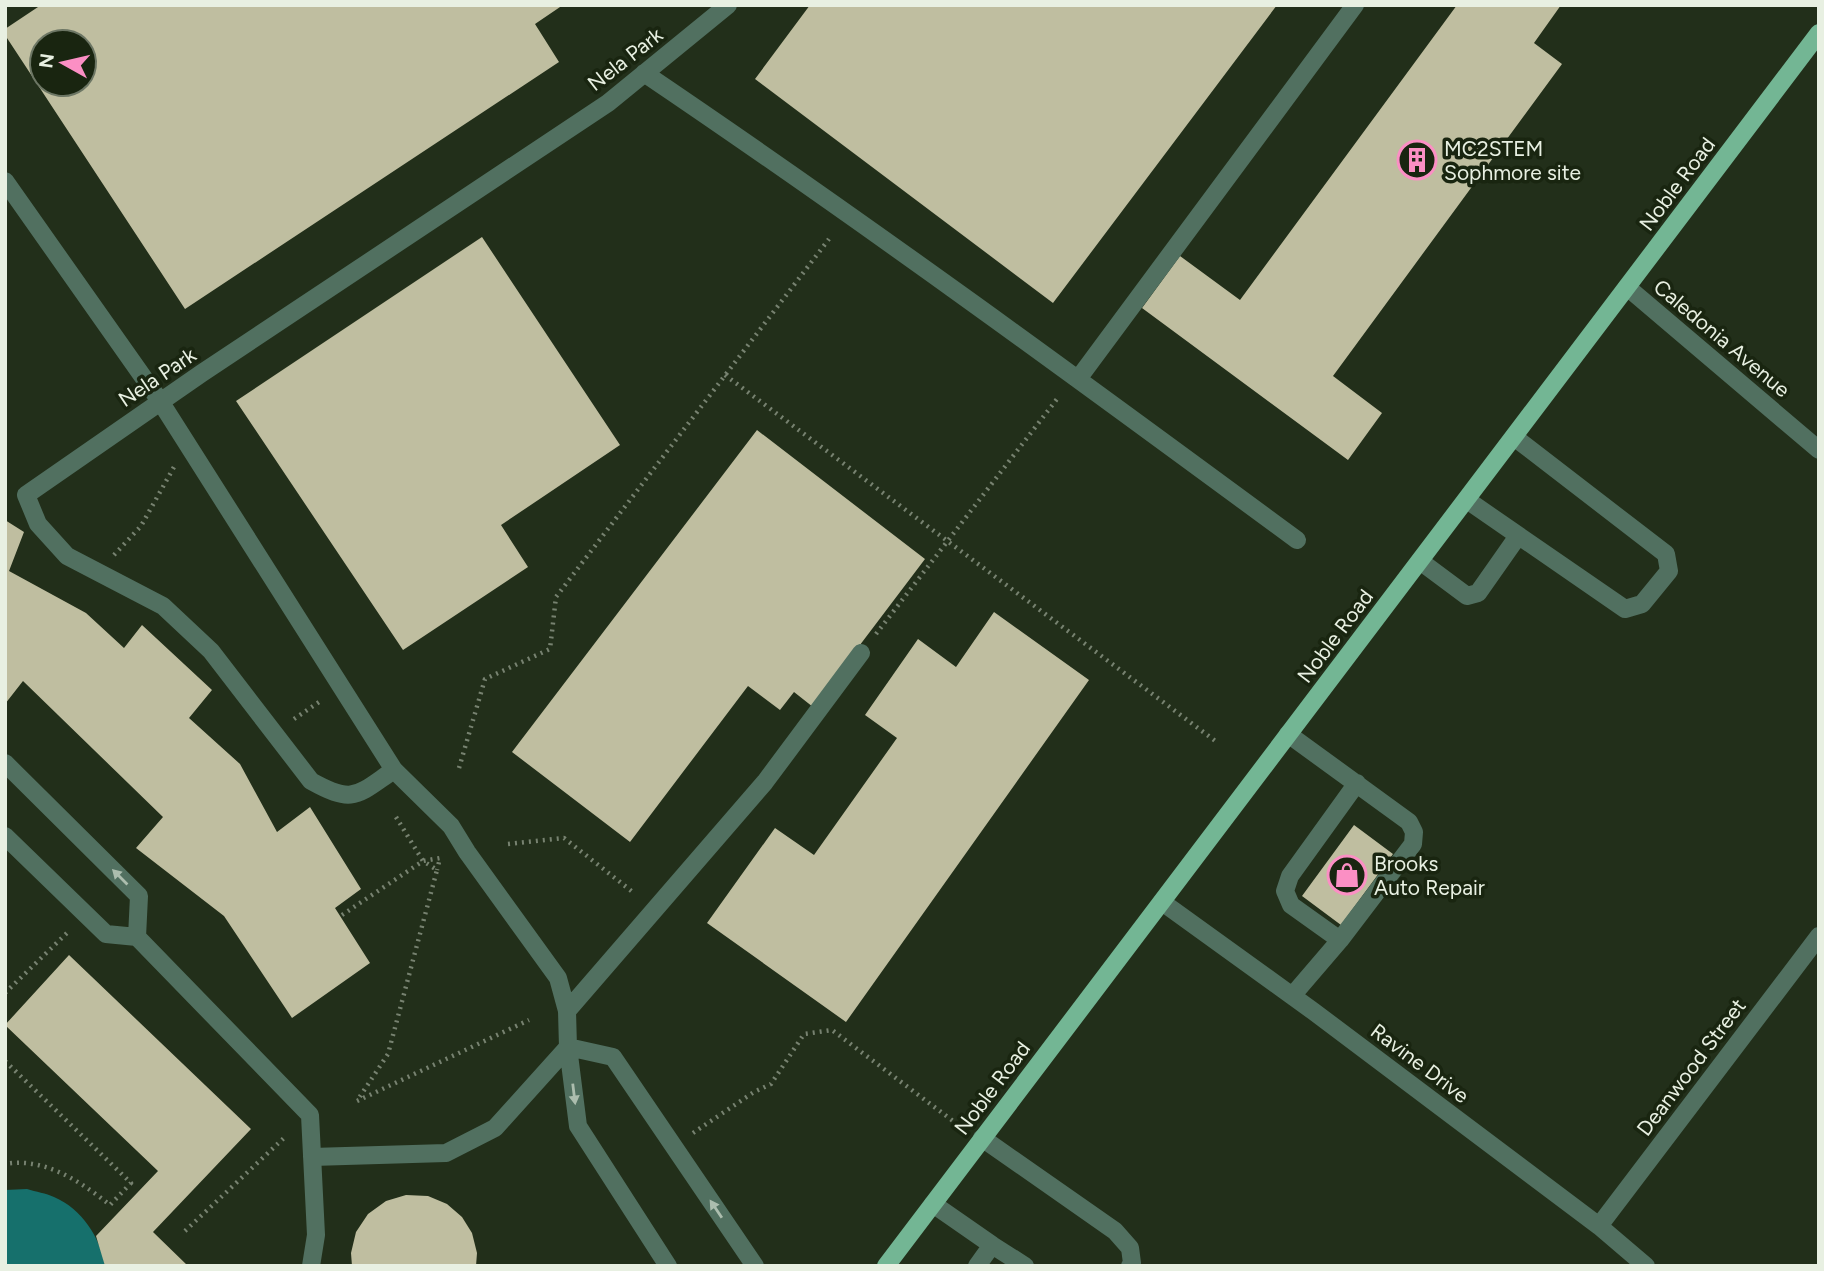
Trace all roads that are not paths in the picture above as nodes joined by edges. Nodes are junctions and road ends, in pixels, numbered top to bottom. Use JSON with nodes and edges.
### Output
{"nodes":[{"id":1,"x":728,"y":5,"type":"edge"},
{"id":2,"x":1355,"y":5,"type":"edge"},
{"id":3,"x":1819,"y":33,"type":"edge"},
{"id":4,"x":645,"y":73,"type":"junction"},
{"id":5,"x":5,"y":181,"type":"edge"},
{"id":6,"x":1627,"y":288,"type":"junction"},
{"id":7,"x":1078,"y":379,"type":"junction"},
{"id":8,"x":160,"y":401,"type":"junction"},
{"id":9,"x":1514,"y":437,"type":"junction"},
{"id":10,"x":1819,"y":450,"type":"edge"},
{"id":11,"x":1467,"y":500,"type":"junction"},
{"id":12,"x":1518,"y":536,"type":"junction"},
{"id":13,"x":1297,"y":540,"type":"dead end"},
{"id":14,"x":1420,"y":561,"type":"junction"},
{"id":15,"x":861,"y":653,"type":"road end"},
{"id":16,"x":1288,"y":734,"type":"junction"},
{"id":17,"x":5,"y":762,"type":"edge"},
{"id":18,"x":394,"y":770,"type":"junction"},
{"id":19,"x":1357,"y":783,"type":"junction"},
{"id":20,"x":5,"y":836,"type":"edge"},
{"id":21,"x":1162,"y":902,"type":"junction"},
{"id":22,"x":1819,"y":936,"type":"edge"},
{"id":23,"x":137,"y":937,"type":"junction"},
{"id":24,"x":1340,"y":940,"type":"junction"},
{"id":25,"x":1292,"y":996,"type":"junction"},
{"id":26,"x":567,"y":1011,"type":"junction"},
{"id":27,"x":568,"y":1048,"type":"junction"},
{"id":28,"x":982,"y":1138,"type":"junction"},
{"id":29,"x":312,"y":1157,"type":"junction"},
{"id":30,"x":933,"y":1204,"type":"junction"},
{"id":31,"x":1599,"y":1226,"type":"junction"},
{"id":32,"x":992,"y":1245,"type":"junction"},
{"id":33,"x":891,"y":1264,"type":"edge"},
{"id":34,"x":311,"y":1266,"type":"edge"},
{"id":35,"x":668,"y":1266,"type":"edge"},
{"id":36,"x":755,"y":1266,"type":"edge"},
{"id":37,"x":977,"y":1266,"type":"edge"},
{"id":38,"x":1024,"y":1266,"type":"edge"},
{"id":39,"x":1130,"y":1266,"type":"edge"},
{"id":40,"x":1646,"y":1266,"type":"edge"}],
"edges":[{"from":1,"to":4,"type":"street","name":"Nela Park"},
{"from":2,"to":7,"type":"street"},
{"from":3,"to":6,"type":"main road","name":"Noble Road"},
{"from":4,"to":7,"type":"street"},
{"from":4,"to":8,"type":"street","name":"Nela Park"},
{"from":5,"to":8,"type":"street"},
{"from":6,"to":9,"type":"main road","name":"Noble Road"},
{"from":6,"to":10,"type":"street","name":"Caledonia Avenue"},
{"from":7,"to":13,"type":"street"},
{"from":8,"to":18,"type":"street"},
{"from":8,"to":18,"type":"street","name":"Nela Park"},
{"from":9,"to":11,"type":"main road","name":"Noble Road"},
{"from":9,"to":12,"type":"street"},
{"from":11,"to":12,"type":"street"},
{"from":11,"to":14,"type":"main road","name":"Noble Road"},
{"from":12,"to":14,"type":"street"},
{"from":14,"to":16,"type":"main road","name":"Noble Road"},
{"from":15,"to":26,"type":"street"},
{"from":16,"to":19,"type":"street"},
{"from":16,"to":21,"type":"main road","name":"Noble Road"},
{"from":23,"to":17,"type":"street","one_way":true},
{"from":18,"to":26,"type":"street"},
{"from":19,"to":24,"type":"street"},
{"from":19,"to":24,"type":"street"},
{"from":20,"to":23,"type":"street"},
{"from":21,"to":25,"type":"street","name":"Ravine Drive"},
{"from":21,"to":28,"type":"main road","name":"Noble Road"},
{"from":22,"to":31,"type":"street","name":"Deanwood Street"},
{"from":23,"to":29,"type":"street"},
{"from":24,"to":25,"type":"street"},
{"from":25,"to":31,"type":"street","name":"Ravine Drive"},
{"from":26,"to":27,"type":"street"},
{"from":27,"to":29,"type":"street"},
{"from":27,"to":35,"type":"street","one_way":true},
{"from":36,"to":27,"type":"street","one_way":true},
{"from":28,"to":30,"type":"main road","name":"Noble Road"},
{"from":28,"to":39,"type":"street"},
{"from":29,"to":34,"type":"street"},
{"from":30,"to":32,"type":"street"},
{"from":30,"to":33,"type":"main road","name":"Noble Road"},
{"from":31,"to":40,"type":"street","name":"Ravine Drive"},
{"from":32,"to":37,"type":"street"},
{"from":32,"to":38,"type":"street"}]}
